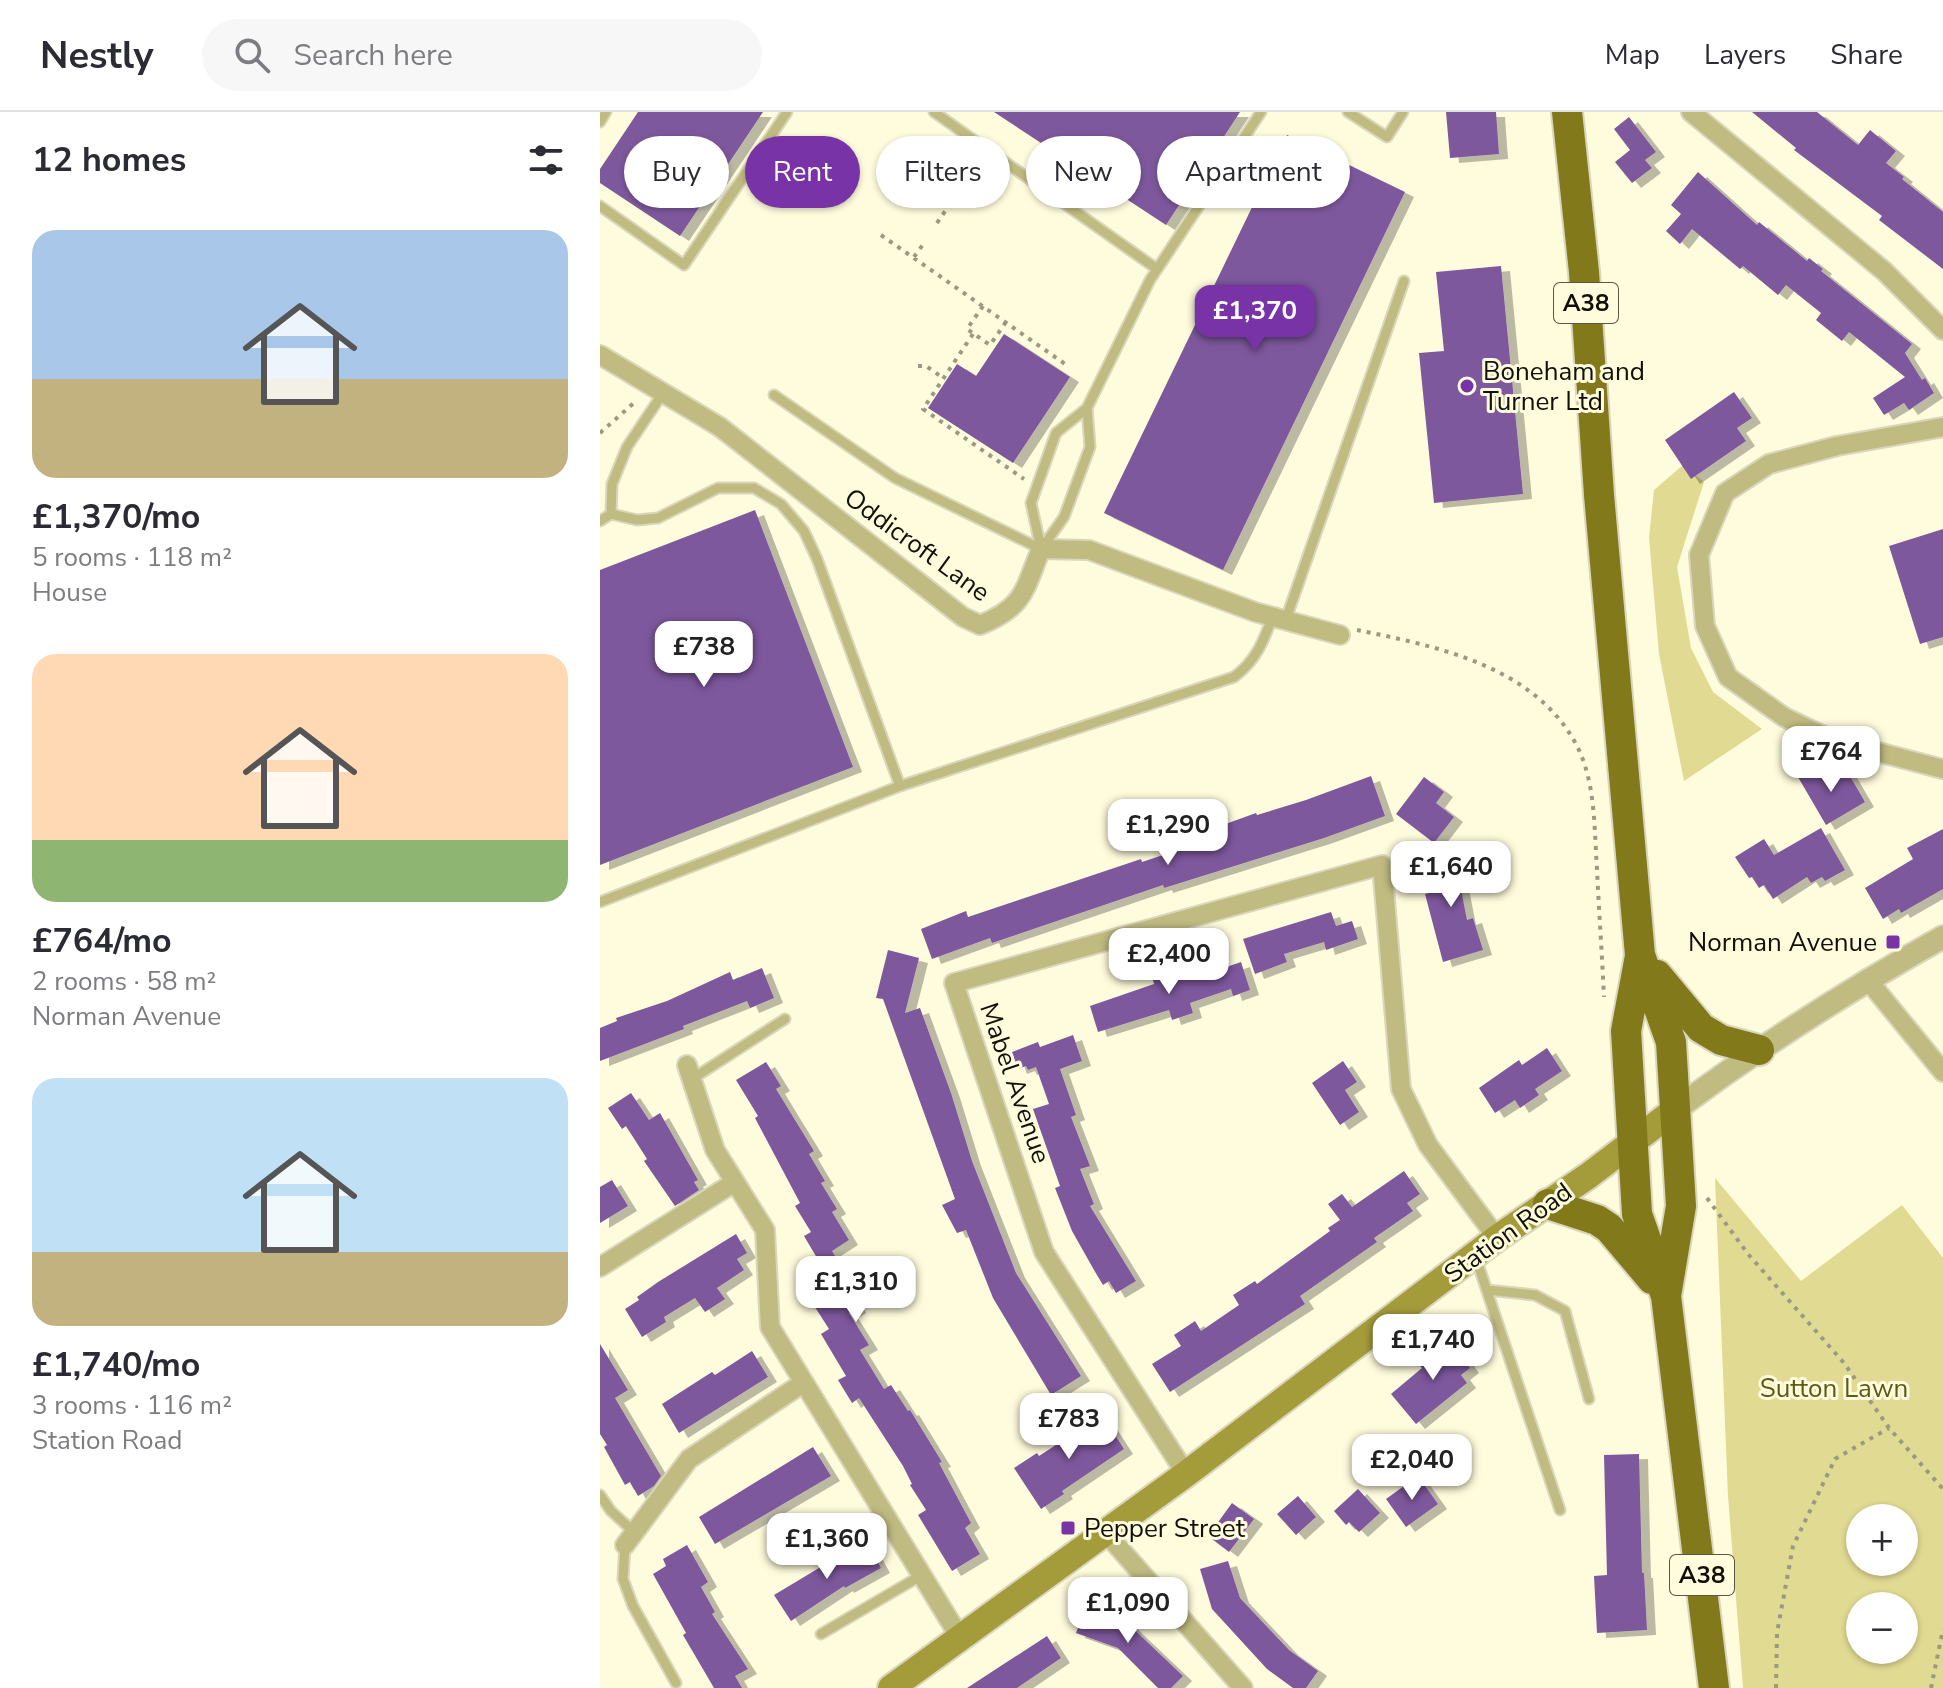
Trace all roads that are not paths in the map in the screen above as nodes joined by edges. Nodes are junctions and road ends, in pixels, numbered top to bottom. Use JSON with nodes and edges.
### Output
{"nodes":[{"id":1,"x":606,"y":112,"type":"edge"},
{"id":2,"x":787,"y":112,"type":"edge"},
{"id":3,"x":934,"y":112,"type":"edge"},
{"id":4,"x":1261,"y":112,"type":"edge"},
{"id":5,"x":1348,"y":112,"type":"edge"},
{"id":6,"x":1403,"y":112,"type":"edge"},
{"id":7,"x":1567,"y":112,"type":"edge"},
{"id":8,"x":1691,"y":112,"type":"edge"},
{"id":9,"x":600,"y":122,"type":"edge"},
{"id":10,"x":600,"y":206,"type":"edge"},
{"id":11,"x":1157,"y":269,"type":"junction"},
{"id":12,"x":1404,"y":281,"type":"dead end"},
{"id":13,"x":1943,"y":330,"type":"edge"},
{"id":14,"x":600,"y":355,"type":"edge"},
{"id":15,"x":658,"y":390,"type":"junction"},
{"id":16,"x":774,"y":395,"type":"dead end"},
{"id":17,"x":1087,"y":408,"type":"junction"},
{"id":18,"x":1943,"y":427,"type":"edge"},
{"id":19,"x":611,"y":514,"type":"junction"},
{"id":20,"x":600,"y":521,"type":"edge"},
{"id":21,"x":1041,"y":549,"type":"junction"},
{"id":22,"x":1280,"y":618,"type":"junction"},
{"id":23,"x":1340,"y":635,"type":"road end"},
{"id":24,"x":1943,"y":769,"type":"edge"},
{"id":25,"x":900,"y":786,"type":"junction"},
{"id":26,"x":600,"y":902,"type":"edge"},
{"id":27,"x":1943,"y":937,"type":"edge"},
{"id":28,"x":1640,"y":955,"type":"junction"},
{"id":29,"x":1867,"y":979,"type":"junction"},
{"id":30,"x":785,"y":1019,"type":"dead end"},
{"id":31,"x":1759,"y":1050,"type":"junction"},
{"id":32,"x":689,"y":1072,"type":"joint"},
{"id":33,"x":1943,"y":1072,"type":"edge"},
{"id":34,"x":1675,"y":1110,"type":"junction"},
{"id":35,"x":1631,"y":1143,"type":"junction"},
{"id":36,"x":735,"y":1182,"type":"junction"},
{"id":37,"x":1548,"y":1204,"type":"junction"},
{"id":38,"x":1497,"y":1238,"type":"junction"},
{"id":39,"x":1475,"y":1255,"type":"junction"},
{"id":40,"x":600,"y":1267,"type":"edge"},
{"id":41,"x":1487,"y":1290,"type":"junction"},
{"id":42,"x":1666,"y":1296,"type":"junction"},
{"id":43,"x":803,"y":1383,"type":"junction"},
{"id":44,"x":1589,"y":1399,"type":"dead end"},
{"id":45,"x":1186,"y":1474,"type":"junction"},
{"id":46,"x":600,"y":1495,"type":"edge"},
{"id":47,"x":1560,"y":1510,"type":"dead end"},
{"id":48,"x":1105,"y":1532,"type":"junction"},
{"id":49,"x":630,"y":1538,"type":"junction"},
{"id":50,"x":922,"y":1575,"type":"junction"},
{"id":51,"x":821,"y":1634,"type":"dead end"},
{"id":52,"x":959,"y":1636,"type":"junction"},
{"id":53,"x":676,"y":1683,"type":"dead end"},
{"id":54,"x":891,"y":1688,"type":"edge"},
{"id":55,"x":1243,"y":1688,"type":"edge"},
{"id":56,"x":1714,"y":1688,"type":"edge"}],
"edges":[{"from":1,"to":9,"type":"lane"},
{"from":2,"to":10,"type":"lane"},
{"from":3,"to":11,"type":"lane"},
{"from":4,"to":11,"type":"lane"},
{"from":5,"to":6,"type":"lane"},
{"from":7,"to":28,"type":"highway","number":"A38"},
{"from":8,"to":13,"type":"street"},
{"from":11,"to":17,"type":"lane"},
{"from":12,"to":22,"type":"lane"},
{"from":14,"to":15,"type":"street","name":"Oddicroft Lane"},
{"from":15,"to":19,"type":"lane"},
{"from":15,"to":21,"type":"street","name":"Oddicroft Lane"},
{"from":16,"to":21,"type":"lane"},
{"from":17,"to":21,"type":"lane"},
{"from":17,"to":21,"type":"lane"},
{"from":18,"to":24,"type":"street"},
{"from":19,"to":20,"type":"lane"},
{"from":19,"to":25,"type":"lane"},
{"from":21,"to":22,"type":"street"},
{"from":22,"to":23,"type":"street"},
{"from":22,"to":25,"type":"lane"},
{"from":25,"to":26,"type":"lane"},
{"from":27,"to":29,"type":"street","name":"Station Road"},
{"from":28,"to":31,"type":"highway"},
{"from":28,"to":34,"type":"highway","number":"A38"},
{"from":28,"to":35,"type":"highway","number":"A38"},
{"from":29,"to":31,"type":"street","name":"Station Road"},
{"from":29,"to":33,"type":"street"},
{"from":30,"to":32,"type":"lane"},
{"from":31,"to":34,"type":"street","name":"Station Road"},
{"from":32,"to":36,"type":"street"},
{"from":34,"to":35,"type":"main road","name":"Station Road"},
{"from":34,"to":42,"type":"highway","number":"A38"},
{"from":35,"to":37,"type":"main road","name":"Station Road"},
{"from":35,"to":42,"type":"highway","number":"A38"},
{"from":36,"to":40,"type":"street"},
{"from":36,"to":43,"type":"street"},
{"from":37,"to":38,"type":"main road","name":"Station Road"},
{"from":37,"to":42,"type":"highway"},
{"from":38,"to":39,"type":"main road","name":"Station Road"},
{"from":38,"to":45,"type":"street","name":"Mabel Avenue"},
{"from":39,"to":41,"type":"lane"},
{"from":39,"to":45,"type":"main road","name":"Station Road"},
{"from":41,"to":44,"type":"lane"},
{"from":41,"to":47,"type":"lane"},
{"from":42,"to":56,"type":"highway","number":"A38"},
{"from":43,"to":49,"type":"street"},
{"from":43,"to":50,"type":"street"},
{"from":45,"to":48,"type":"main road","name":"Station Road"},
{"from":46,"to":49,"type":"lane"},
{"from":48,"to":52,"type":"main road","name":"Station Road"},
{"from":48,"to":55,"type":"street"},
{"from":49,"to":53,"type":"lane"},
{"from":50,"to":51,"type":"lane"},
{"from":50,"to":52,"type":"street"},
{"from":52,"to":54,"type":"main road","name":"Station Road"}]}
